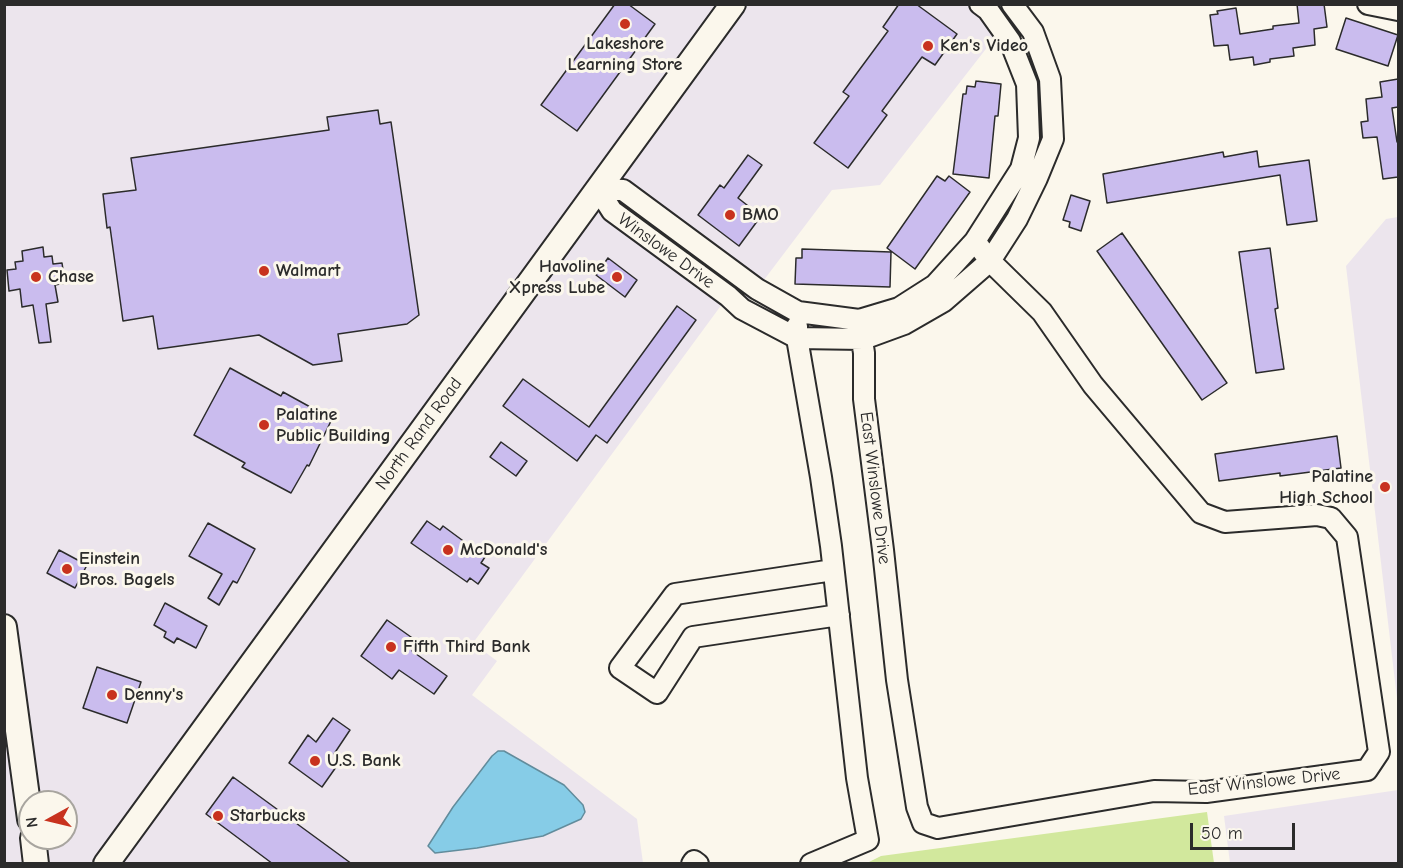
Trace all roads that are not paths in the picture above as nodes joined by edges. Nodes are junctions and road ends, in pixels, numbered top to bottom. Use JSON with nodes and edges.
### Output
{"nodes":[{"id":1,"x":733,"y":4,"type":"edge"},
{"id":2,"x":1012,"y":4,"type":"edge"},
{"id":3,"x":1368,"y":4,"type":"edge"},
{"id":4,"x":987,"y":6,"type":"edge"},
{"id":5,"x":1398,"y":10,"type":"edge"},
{"id":6,"x":597,"y":189,"type":"junction"},
{"id":7,"x":975,"y":241,"type":"junction"},
{"id":8,"x":990,"y":261,"type":"junction"},
{"id":9,"x":798,"y":312,"type":"junction"},
{"id":10,"x":861,"y":330,"type":"junction"},
{"id":11,"x":797,"y":338,"type":"junction"},
{"id":12,"x":833,"y":570,"type":"junction"},
{"id":13,"x":839,"y":615,"type":"junction"},
{"id":14,"x":4,"y":627,"type":"edge"},
{"id":15,"x":26,"y":790,"type":"edge"},
{"id":16,"x":106,"y":861,"type":"edge"},
{"id":17,"x":811,"y":864,"type":"edge"}],
"edges":[{"from":1,"to":6,"type":"main road","name":"North Rand Road"},
{"from":2,"to":8,"type":"street","name":"Winslowe Drive"},
{"from":3,"to":5,"type":"street"},
{"from":4,"to":7,"type":"street","name":"Winslowe Drive"},
{"from":6,"to":9,"type":"street","name":"Winslowe Drive"},
{"from":6,"to":11,"type":"street","name":"Winslowe Drive"},
{"from":6,"to":16,"type":"main road","name":"North Rand Road"},
{"from":7,"to":8,"type":"street","name":"East Winslowe Drive"},
{"from":7,"to":10,"type":"street","name":"Winslowe Drive"},
{"from":8,"to":10,"type":"street","name":"Winslowe Drive"},
{"from":8,"to":10,"type":"street","name":"East Winslowe Drive"},
{"from":9,"to":10,"type":"street","name":"Winslowe Drive"},
{"from":9,"to":11,"type":"street"},
{"from":10,"to":11,"type":"street","name":"Winslowe Drive"},
{"from":11,"to":12,"type":"street"},
{"from":12,"to":13,"type":"street"},
{"from":12,"to":13,"type":"street"},
{"from":13,"to":17,"type":"street"},
{"from":14,"to":15,"type":"main road"}]}
